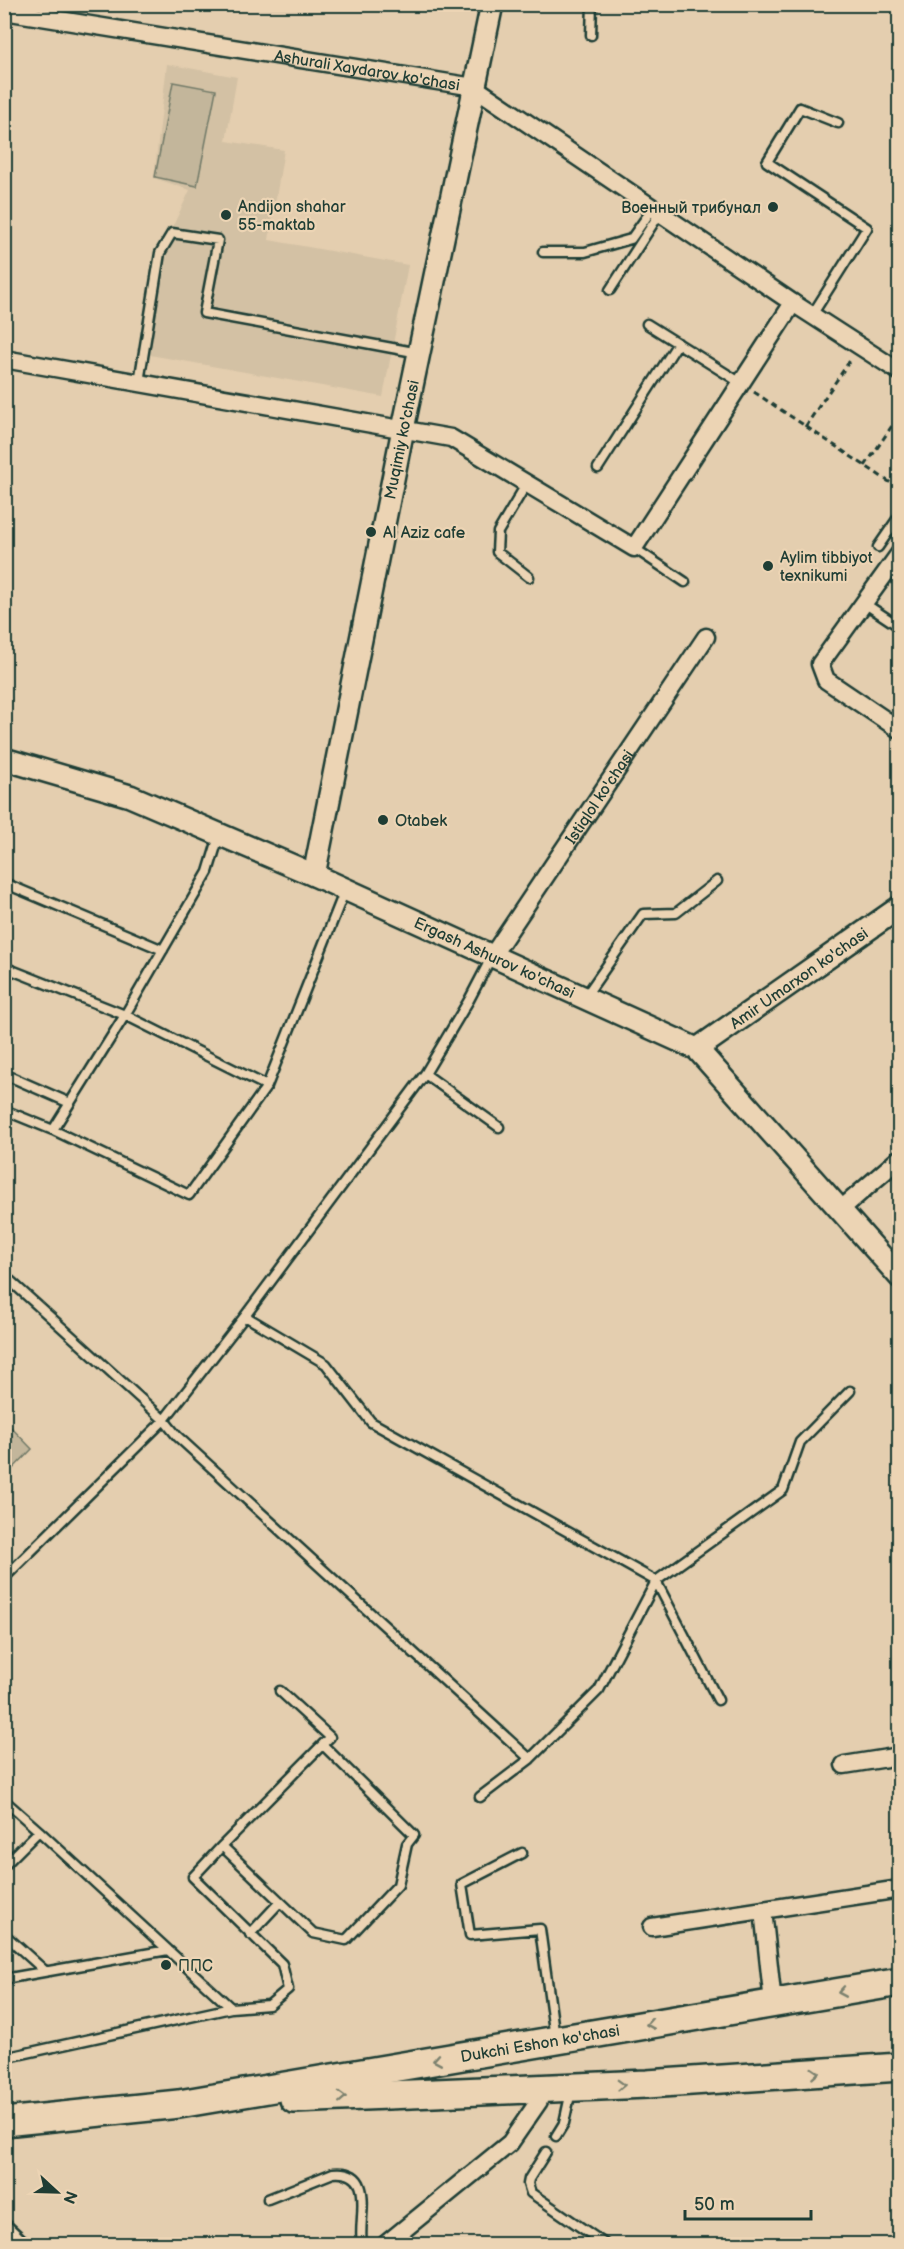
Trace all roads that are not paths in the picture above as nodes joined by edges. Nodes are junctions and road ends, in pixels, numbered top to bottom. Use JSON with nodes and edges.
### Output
{"nodes":[{"id":1,"x":492,"y":4,"type":"edge"},
{"id":2,"x":592,"y":4,"type":"edge"},
{"id":3,"x":4,"y":11,"type":"edge"},
{"id":4,"x":591,"y":35,"type":"dead end"},
{"id":5,"x":474,"y":87,"type":"junction"},
{"id":6,"x":838,"y":123,"type":"dead end"},
{"id":7,"x":656,"y":211,"type":"junction"},
{"id":8,"x":543,"y":252,"type":"dead end"},
{"id":9,"x":610,"y":290,"type":"dead end"},
{"id":10,"x":793,"y":303,"type":"junction"},
{"id":11,"x":812,"y":315,"type":"junction"},
{"id":12,"x":647,"y":324,"type":"dead end"},
{"id":13,"x":678,"y":343,"type":"junction"},
{"id":14,"x":419,"y":353,"type":"junction"},
{"id":15,"x":4,"y":359,"type":"edge"},
{"id":16,"x":897,"y":365,"type":"edge"},
{"id":17,"x":139,"y":382,"type":"junction"},
{"id":18,"x":741,"y":383,"type":"junction"},
{"id":19,"x":403,"y":429,"type":"junction"},
{"id":20,"x":598,"y":468,"type":"dead end"},
{"id":21,"x":526,"y":483,"type":"junction"},
{"id":22,"x":900,"y":515,"type":"edge"},
{"id":23,"x":878,"y":547,"type":"dead end"},
{"id":24,"x":634,"y":548,"type":"junction"},
{"id":25,"x":900,"y":553,"type":"edge"},
{"id":26,"x":529,"y":577,"type":"dead end"},
{"id":27,"x":685,"y":582,"type":"dead end"},
{"id":28,"x":864,"y":603,"type":"junction"},
{"id":29,"x":900,"y":627,"type":"edge"},
{"id":30,"x":705,"y":637,"type":"dead end"},
{"id":31,"x":900,"y":730,"type":"edge"},
{"id":32,"x":4,"y":759,"type":"edge"},
{"id":33,"x":219,"y":834,"type":"junction"},
{"id":34,"x":314,"y":875,"type":"junction"},
{"id":35,"x":717,"y":881,"type":"dead end"},
{"id":36,"x":4,"y":883,"type":"edge"},
{"id":37,"x":345,"y":889,"type":"junction"},
{"id":38,"x":900,"y":907,"type":"edge"},
{"id":39,"x":163,"y":950,"type":"junction"},
{"id":40,"x":492,"y":956,"type":"junction"},
{"id":41,"x":4,"y":968,"type":"edge"},
{"id":42,"x":585,"y":998,"type":"junction"},
{"id":43,"x":125,"y":1015,"type":"junction"},
{"id":44,"x":697,"y":1049,"type":"junction"},
{"id":45,"x":4,"y":1074,"type":"edge"},
{"id":46,"x":425,"y":1074,"type":"junction"},
{"id":47,"x":267,"y":1086,"type":"junction"},
{"id":48,"x":70,"y":1103,"type":"junction"},
{"id":49,"x":4,"y":1110,"type":"edge"},
{"id":50,"x":499,"y":1127,"type":"dead end"},
{"id":51,"x":53,"y":1130,"type":"junction"},
{"id":52,"x":900,"y":1158,"type":"edge"},
{"id":53,"x":840,"y":1209,"type":"junction"},
{"id":54,"x":4,"y":1275,"type":"edge"},
{"id":55,"x":900,"y":1277,"type":"edge"},
{"id":56,"x":245,"y":1316,"type":"junction"},
{"id":57,"x":850,"y":1391,"type":"dead end"},
{"id":58,"x":164,"y":1420,"type":"junction"},
{"id":59,"x":4,"y":1578,"type":"edge"},
{"id":60,"x":656,"y":1581,"type":"junction"},
{"id":61,"x":280,"y":1691,"type":"dead end"},
{"id":62,"x":718,"y":1700,"type":"dead end"},
{"id":63,"x":323,"y":1745,"type":"junction"},
{"id":64,"x":900,"y":1756,"type":"edge"},
{"id":65,"x":530,"y":1759,"type":"junction"},
{"id":66,"x":844,"y":1765,"type":"dead end"},
{"id":67,"x":480,"y":1797,"type":"dead end"},
{"id":68,"x":4,"y":1800,"type":"edge"},
{"id":69,"x":39,"y":1831,"type":"junction"},
{"id":70,"x":222,"y":1846,"type":"junction"},
{"id":71,"x":522,"y":1853,"type":"dead end"},
{"id":72,"x":4,"y":1866,"type":"edge"},
{"id":73,"x":900,"y":1889,"type":"edge"},
{"id":74,"x":279,"y":1903,"type":"junction"},
{"id":75,"x":763,"y":1910,"type":"junction"},
{"id":76,"x":652,"y":1927,"type":"dead end"},
{"id":77,"x":4,"y":1934,"type":"edge"},
{"id":78,"x":250,"y":1934,"type":"junction"},
{"id":79,"x":168,"y":1950,"type":"junction"},
{"id":80,"x":45,"y":1971,"type":"junction"},
{"id":81,"x":4,"y":1978,"type":"edge"},
{"id":82,"x":900,"y":1982,"type":"edge"},
{"id":83,"x":773,"y":2003,"type":"junction"},
{"id":84,"x":231,"y":2008,"type":"junction"},
{"id":85,"x":556,"y":2040,"type":"junction"},
{"id":86,"x":4,"y":2058,"type":"edge"},
{"id":87,"x":900,"y":2067,"type":"edge"},
{"id":88,"x":572,"y":2087,"type":"junction"},
{"id":89,"x":540,"y":2088,"type":"junction"},
{"id":90,"x":179,"y":2104,"type":"junction"},
{"id":91,"x":4,"y":2122,"type":"edge"},
{"id":92,"x":556,"y":2136,"type":"dead end"},
{"id":93,"x":546,"y":2152,"type":"dead end"},
{"id":94,"x":268,"y":2199,"type":"dead end"},
{"id":95,"x":4,"y":2228,"type":"edge"},
{"id":96,"x":21,"y":2244,"type":"edge"},
{"id":97,"x":362,"y":2244,"type":"edge"},
{"id":98,"x":386,"y":2244,"type":"edge"},
{"id":99,"x":605,"y":2244,"type":"edge"}],
"edges":[{"from":1,"to":5,"type":"street","name":"Muqimiy ko'chasi"},
{"from":2,"to":4,"type":"lane"},
{"from":3,"to":5,"type":"street","name":"Ashurali Xaydarov ko'chasi"},
{"from":5,"to":7,"type":"street","name":"Ashurali Xaydarov ko'chasi"},
{"from":5,"to":14,"type":"street","name":"Muqimiy ko'chasi"},
{"from":6,"to":11,"type":"lane"},
{"from":7,"to":8,"type":"lane"},
{"from":7,"to":9,"type":"lane"},
{"from":7,"to":10,"type":"street","name":"Ashurali Xaydarov ko'chasi"},
{"from":10,"to":11,"type":"street","name":"Ashurali Xaydarov ko'chasi"},
{"from":10,"to":18,"type":"street"},
{"from":11,"to":16,"type":"street","name":"Ashurali Xaydarov ko'chasi"},
{"from":12,"to":13,"type":"lane"},
{"from":13,"to":18,"type":"lane"},
{"from":13,"to":20,"type":"lane"},
{"from":14,"to":17,"type":"lane"},
{"from":14,"to":19,"type":"street","name":"Muqimiy ko'chasi"},
{"from":15,"to":17,"type":"street"},
{"from":17,"to":19,"type":"street"},
{"from":18,"to":24,"type":"street"},
{"from":19,"to":21,"type":"street"},
{"from":19,"to":34,"type":"street","name":"Muqimiy ko'chasi"},
{"from":21,"to":24,"type":"street"},
{"from":21,"to":26,"type":"lane"},
{"from":22,"to":23,"type":"lane"},
{"from":24,"to":27,"type":"lane"},
{"from":25,"to":28,"type":"street"},
{"from":28,"to":29,"type":"lane"},
{"from":28,"to":31,"type":"street"},
{"from":30,"to":40,"type":"street","name":"Istiqlol ko'chasi"},
{"from":32,"to":33,"type":"street","name":"Ergash Ashurov ko'chasi"},
{"from":33,"to":34,"type":"street","name":"Ergash Ashurov ko'chasi"},
{"from":33,"to":39,"type":"lane"},
{"from":34,"to":37,"type":"street","name":"Ergash Ashurov ko'chasi"},
{"from":35,"to":42,"type":"lane"},
{"from":36,"to":39,"type":"lane"},
{"from":37,"to":40,"type":"street","name":"Ergash Ashurov ko'chasi"},
{"from":37,"to":47,"type":"lane"},
{"from":38,"to":44,"type":"street","name":"Amir Umarxon ko'chasi"},
{"from":39,"to":43,"type":"lane"},
{"from":40,"to":42,"type":"street","name":"Ergash Ashurov ko'chasi"},
{"from":40,"to":46,"type":"lane"},
{"from":41,"to":43,"type":"lane"},
{"from":42,"to":44,"type":"street","name":"Ergash Ashurov ko'chasi"},
{"from":43,"to":47,"type":"lane"},
{"from":43,"to":48,"type":"lane"},
{"from":44,"to":53,"type":"street","name":"Ergash Ashurov ko'chasi"},
{"from":45,"to":48,"type":"lane"},
{"from":46,"to":50,"type":"lane"},
{"from":46,"to":56,"type":"lane"},
{"from":47,"to":51,"type":"lane"},
{"from":48,"to":51,"type":"lane"},
{"from":49,"to":51,"type":"lane"},
{"from":52,"to":53,"type":"street"},
{"from":53,"to":55,"type":"street","name":"Ergash Ashurov ko'chasi"},
{"from":54,"to":58,"type":"lane"},
{"from":56,"to":58,"type":"lane"},
{"from":56,"to":60,"type":"lane"},
{"from":57,"to":60,"type":"lane"},
{"from":58,"to":59,"type":"lane"},
{"from":58,"to":65,"type":"lane"},
{"from":60,"to":62,"type":"lane"},
{"from":60,"to":65,"type":"lane"},
{"from":61,"to":63,"type":"lane"},
{"from":63,"to":70,"type":"lane"},
{"from":63,"to":74,"type":"lane"},
{"from":64,"to":66,"type":"street"},
{"from":65,"to":67,"type":"lane"},
{"from":68,"to":69,"type":"lane"},
{"from":69,"to":72,"type":"lane"},
{"from":69,"to":79,"type":"lane"},
{"from":70,"to":74,"type":"lane"},
{"from":70,"to":78,"type":"lane"},
{"from":71,"to":85,"type":"lane"},
{"from":73,"to":75,"type":"street"},
{"from":74,"to":78,"type":"lane"},
{"from":75,"to":76,"type":"street"},
{"from":75,"to":83,"type":"street"},
{"from":77,"to":80,"type":"lane"},
{"from":78,"to":84,"type":"lane"},
{"from":79,"to":80,"type":"lane"},
{"from":79,"to":84,"type":"lane"},
{"from":80,"to":81,"type":"lane"},
{"from":82,"to":83,"type":"main road","name":"Dukchi Eshon ko'chasi","one_way":true},
{"from":83,"to":85,"type":"main road","name":"Dukchi Eshon ko'chasi","one_way":true},
{"from":84,"to":86,"type":"lane"},
{"from":85,"to":90,"type":"main road","name":"Dukchi Eshon ko'chasi","one_way":true},
{"from":88,"to":87,"type":"main road","name":"Dukchi Eshon ko'chasi","one_way":true},
{"from":88,"to":89,"type":"main road","name":"Dukchi Eshon ko'chasi"},
{"from":88,"to":92,"type":"lane"},
{"from":90,"to":89,"type":"main road","name":"Dukchi Eshon ko'chasi","one_way":true},
{"from":89,"to":98,"type":"street"},
{"from":90,"to":91,"type":"main road","name":"Dukchi Eshon ko'chasi"},
{"from":93,"to":99,"type":"lane"},
{"from":94,"to":97,"type":"lane"},
{"from":95,"to":96,"type":"street"}]}
